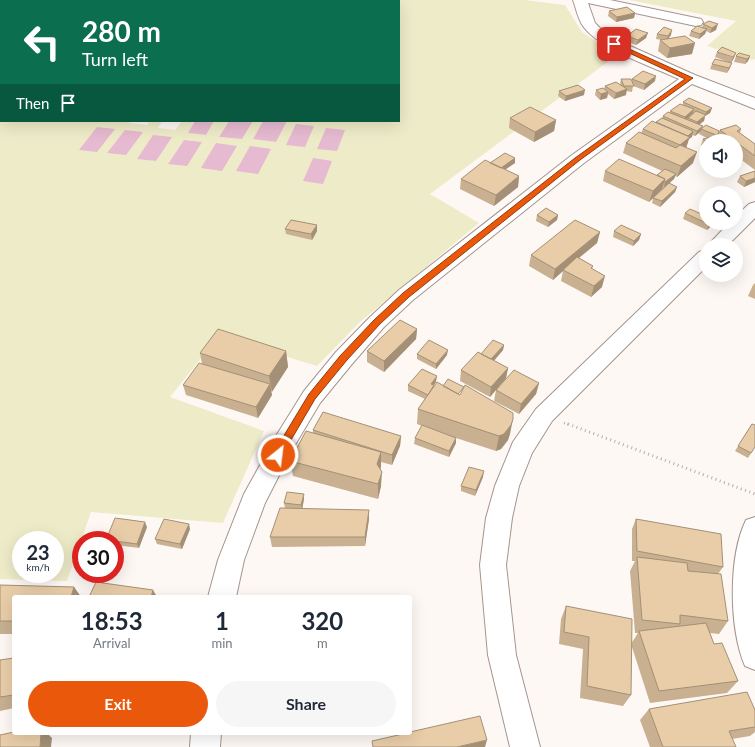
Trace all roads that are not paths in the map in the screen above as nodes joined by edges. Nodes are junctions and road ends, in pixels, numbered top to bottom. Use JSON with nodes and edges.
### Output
{"nodes":[{"id":1,"x":580,"y":0,"type":"edge"},
{"id":2,"x":591,"y":0,"type":"edge"},
{"id":3,"x":696,"y":22,"type":"dead end"},
{"id":4,"x":690,"y":78,"type":"junction"},
{"id":5,"x":755,"y":104,"type":"edge"},
{"id":6,"x":755,"y":208,"type":"edge"},
{"id":7,"x":724,"y":238,"type":"edge"},
{"id":8,"x":699,"y":263,"type":"edge"},
{"id":9,"x":755,"y":528,"type":"edge"},
{"id":10,"x":222,"y":595,"type":"edge"},
{"id":11,"x":755,"y":656,"type":"edge"},
{"id":12,"x":206,"y":735,"type":"edge"},
{"id":13,"x":205,"y":747,"type":"edge"},
{"id":14,"x":525,"y":747,"type":"edge"}],
"edges":[{"from":1,"to":4,"type":"street"},
{"from":2,"to":3,"type":"street"},
{"from":4,"to":5,"type":"street"},
{"from":4,"to":10,"type":"street"},
{"from":6,"to":7,"type":"street"},
{"from":8,"to":14,"type":"street"},
{"from":9,"to":11,"type":"street"},
{"from":12,"to":13,"type":"street"}]}
